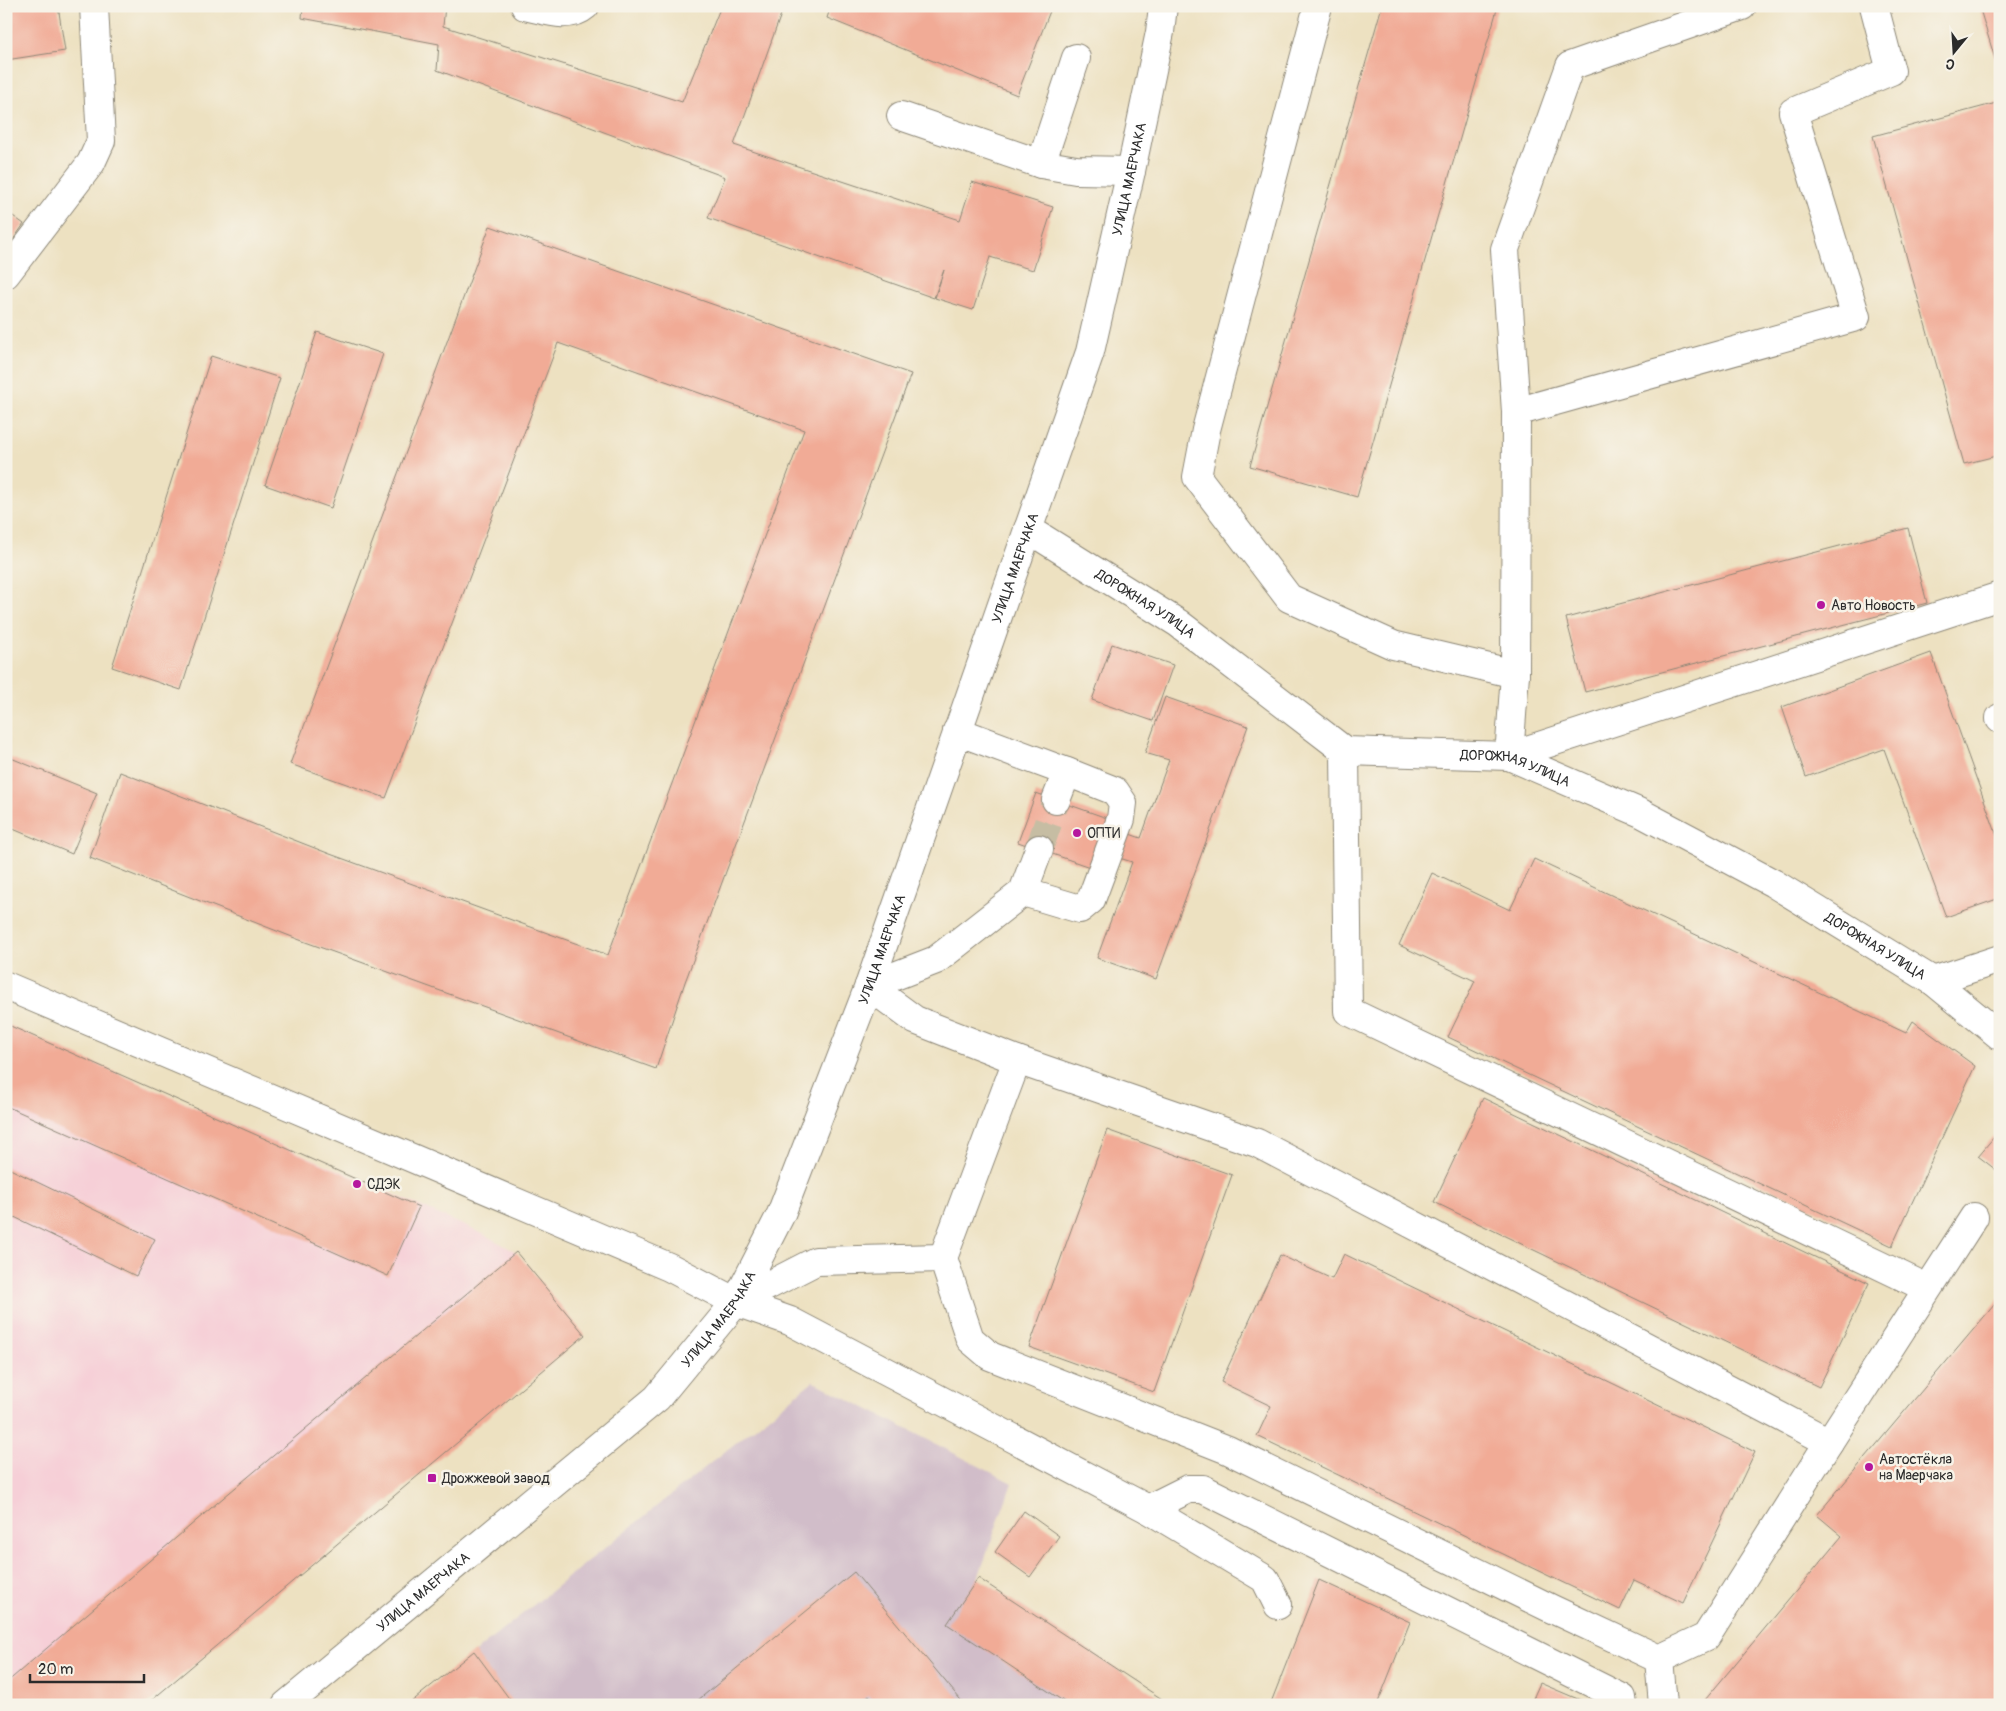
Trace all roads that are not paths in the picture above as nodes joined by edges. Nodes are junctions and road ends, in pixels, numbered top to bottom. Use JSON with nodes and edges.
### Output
{"nodes":[{"id":1,"x":94,"y":6,"type":"edge"},
{"id":2,"x":525,"y":6,"type":"edge"},
{"id":3,"x":585,"y":6,"type":"edge"},
{"id":4,"x":1163,"y":6,"type":"edge"},
{"id":5,"x":1318,"y":6,"type":"edge"},
{"id":6,"x":1742,"y":6,"type":"edge"},
{"id":7,"x":1874,"y":6,"type":"edge"},
{"id":8,"x":1076,"y":58,"type":"dead end"},
{"id":9,"x":901,"y":116,"type":"dead end"},
{"id":10,"x":1041,"y":164,"type":"junction"},
{"id":11,"x":1131,"y":171,"type":"junction"},
{"id":12,"x":6,"y":274,"type":"edge"},
{"id":13,"x":1516,"y":412,"type":"junction"},
{"id":14,"x":1028,"y":529,"type":"junction"},
{"id":15,"x":2000,"y":596,"type":"edge"},
{"id":16,"x":1515,"y":674,"type":"junction"},
{"id":17,"x":957,"y":731,"type":"junction"},
{"id":18,"x":1345,"y":751,"type":"junction"},
{"id":19,"x":1509,"y":756,"type":"junction"},
{"id":20,"x":1067,"y":772,"type":"junction"},
{"id":21,"x":1056,"y":800,"type":"tunnel mouth"},
{"id":22,"x":1039,"y":849,"type":"tunnel mouth"},
{"id":23,"x":1023,"y":892,"type":"junction"},
{"id":24,"x":2000,"y":959,"type":"edge"},
{"id":25,"x":1934,"y":981,"type":"junction"},
{"id":26,"x":6,"y":986,"type":"edge"},
{"id":27,"x":869,"y":986,"type":"junction"},
{"id":28,"x":2000,"y":1036,"type":"edge"},
{"id":29,"x":1016,"y":1060,"type":"junction"},
{"id":30,"x":1974,"y":1217,"type":"dead end"},
{"id":31,"x":943,"y":1258,"type":"junction"},
{"id":32,"x":1927,"y":1288,"type":"junction"},
{"id":33,"x":736,"y":1302,"type":"junction"},
{"id":34,"x":1829,"y":1442,"type":"junction"},
{"id":35,"x":1148,"y":1508,"type":"junction"},
{"id":36,"x":1278,"y":1605,"type":"dead end"},
{"id":37,"x":1659,"y":1659,"type":"junction"},
{"id":38,"x":286,"y":1705,"type":"edge"},
{"id":39,"x":1623,"y":1705,"type":"edge"},
{"id":40,"x":1663,"y":1705,"type":"edge"}],
"edges":[{"from":1,"to":12,"type":"main road"},
{"from":2,"to":3,"type":"main road"},
{"from":4,"to":11,"type":"main road","name":"УЛИЦА МАЕРЧАКА"},
{"from":5,"to":16,"type":"main road"},
{"from":6,"to":13,"type":"main road"},
{"from":7,"to":13,"type":"main road"},
{"from":8,"to":10,"type":"main road"},
{"from":9,"to":10,"type":"main road"},
{"from":10,"to":11,"type":"main road"},
{"from":11,"to":14,"type":"main road","name":"УЛИЦА МАЕРЧАКА"},
{"from":13,"to":16,"type":"main road"},
{"from":14,"to":17,"type":"main road","name":"УЛИЦА МАЕРЧАКА"},
{"from":14,"to":18,"type":"main road","name":"ДОРОЖНАЯ УЛИЦА"},
{"from":15,"to":19,"type":"main road"},
{"from":16,"to":19,"type":"main road"},
{"from":17,"to":20,"type":"main road"},
{"from":17,"to":27,"type":"main road","name":"УЛИЦА МАЕРЧАКА"},
{"from":18,"to":19,"type":"main road","name":"ДОРОЖНАЯ УЛИЦА"},
{"from":18,"to":32,"type":"main road"},
{"from":19,"to":25,"type":"main road","name":"ДОРОЖНАЯ УЛИЦА"},
{"from":20,"to":21,"type":"main road"},
{"from":20,"to":23,"type":"main road"},
{"from":22,"to":23,"type":"main road"},
{"from":23,"to":27,"type":"main road"},
{"from":24,"to":25,"type":"main road"},
{"from":25,"to":28,"type":"main road","name":"ДОРОЖНАЯ УЛИЦА"},
{"from":26,"to":33,"type":"main road"},
{"from":27,"to":29,"type":"main road"},
{"from":27,"to":33,"type":"main road","name":"УЛИЦА МАЕРЧАКА"},
{"from":29,"to":31,"type":"main road"},
{"from":29,"to":34,"type":"main road"},
{"from":30,"to":32,"type":"main road"},
{"from":31,"to":33,"type":"main road"},
{"from":31,"to":37,"type":"main road"},
{"from":32,"to":34,"type":"main road"},
{"from":33,"to":35,"type":"main road"},
{"from":33,"to":38,"type":"main road","name":"УЛИЦА МАЕРЧАКА"},
{"from":34,"to":37,"type":"main road"},
{"from":35,"to":36,"type":"main road"},
{"from":35,"to":39,"type":"main road"},
{"from":37,"to":40,"type":"main road"}]}
